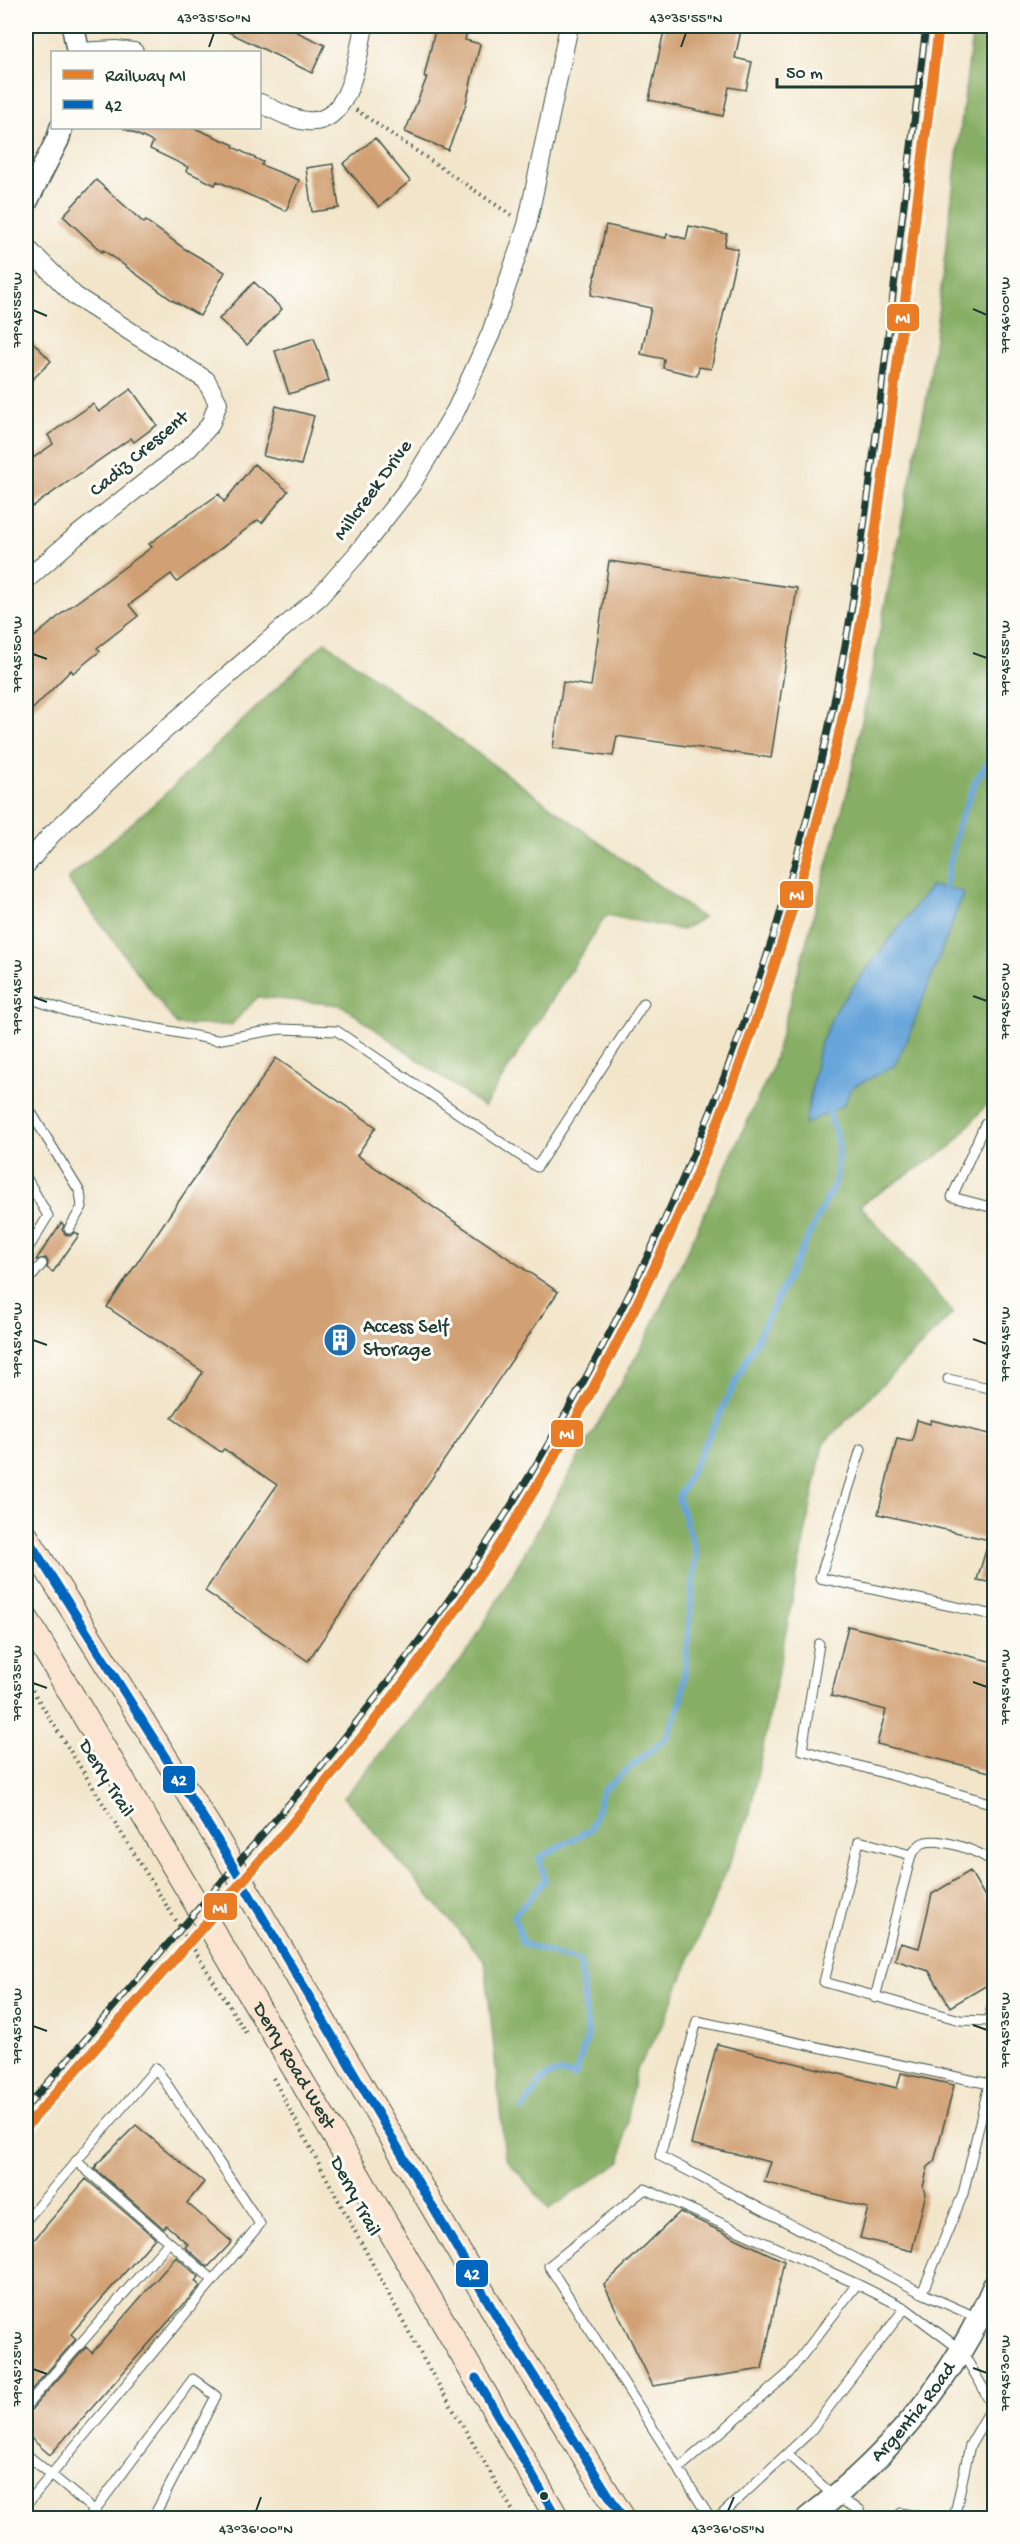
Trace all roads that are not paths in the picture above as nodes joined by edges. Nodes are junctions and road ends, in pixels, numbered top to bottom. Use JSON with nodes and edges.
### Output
{"nodes":[{"id":1,"x":74,"y":26,"type":"edge"},
{"id":2,"x":364,"y":26,"type":"edge"},
{"id":3,"x":568,"y":26,"type":"edge"},
{"id":4,"x":79,"y":51,"type":"edge"},
{"id":5,"x":98,"y":51,"type":"edge"},
{"id":6,"x":125,"y":51,"type":"edge"},
{"id":7,"x":261,"y":103,"type":"edge"},
{"id":8,"x":61,"y":129,"type":"edge"},
{"id":9,"x":26,"y":202,"type":"edge"},
{"id":10,"x":26,"y":247,"type":"edge"},
{"id":11,"x":26,"y":580,"type":"edge"},
{"id":12,"x":26,"y":865,"type":"edge"},
{"id":13,"x":26,"y":998,"type":"edge"},
{"id":14,"x":645,"y":1003,"type":"dead end"},
{"id":15,"x":26,"y":1111,"type":"edge"},
{"id":16,"x":994,"y":1120,"type":"edge"},
{"id":17,"x":26,"y":1177,"type":"edge"},
{"id":18,"x":994,"y":1208,"type":"edge"},
{"id":19,"x":69,"y":1229,"type":"dead end"},
{"id":20,"x":26,"y":1252,"type":"edge"},
{"id":21,"x":42,"y":1264,"type":"dead end"},
{"id":22,"x":26,"y":1276,"type":"edge"},
{"id":23,"x":948,"y":1379,"type":"dead end"},
{"id":24,"x":994,"y":1389,"type":"edge"},
{"id":25,"x":861,"y":1449,"type":"dead end"},
{"id":26,"x":26,"y":1536,"type":"edge"},
{"id":27,"x":994,"y":1615,"type":"edge"},
{"id":28,"x":26,"y":1618,"type":"edge"},
{"id":29,"x":819,"y":1644,"type":"dead end"},
{"id":30,"x":994,"y":1804,"type":"edge"},
{"id":31,"x":911,"y":1855,"type":"junction"},
{"id":32,"x":994,"y":1863,"type":"edge"},
{"id":33,"x":875,"y":1998,"type":"junction"},
{"id":34,"x":994,"y":2000,"type":"edge"},
{"id":35,"x":992,"y":2085,"type":"edge"},
{"id":36,"x":76,"y":2161,"type":"junction"},
{"id":37,"x":26,"y":2220,"type":"edge"},
{"id":38,"x":169,"y":2242,"type":"junction"},
{"id":39,"x":213,"y":2280,"type":"junction"},
{"id":40,"x":857,"y":2284,"type":"junction"},
{"id":41,"x":994,"y":2286,"type":"edge"},
{"id":42,"x":922,"y":2293,"type":"junction"},
{"id":43,"x":905,"y":2308,"type":"junction"},
{"id":44,"x":979,"y":2318,"type":"junction"},
{"id":45,"x":961,"y":2350,"type":"junction"},
{"id":46,"x":26,"y":2406,"type":"edge"},
{"id":47,"x":26,"y":2454,"type":"edge"},
{"id":48,"x":787,"y":2454,"type":"junction"},
{"id":49,"x":678,"y":2469,"type":"junction"},
{"id":50,"x":50,"y":2474,"type":"junction"},
{"id":51,"x":835,"y":2497,"type":"junction"},
{"id":52,"x":26,"y":2505,"type":"edge"},
{"id":53,"x":901,"y":2513,"type":"dead end"},
{"id":54,"x":92,"y":2515,"type":"edge"},
{"id":55,"x":153,"y":2518,"type":"edge"},
{"id":56,"x":557,"y":2518,"type":"edge"},
{"id":57,"x":623,"y":2518,"type":"edge"},
{"id":58,"x":710,"y":2518,"type":"edge"},
{"id":59,"x":718,"y":2518,"type":"edge"},
{"id":60,"x":808,"y":2518,"type":"edge"},
{"id":61,"x":863,"y":2518,"type":"edge"},
{"id":62,"x":927,"y":2518,"type":"edge"},
{"id":63,"x":954,"y":2518,"type":"edge"}],
"edges":[{"from":1,"to":4,"type":"street"},
{"from":2,"to":7,"type":"street"},
{"from":3,"to":12,"type":"street","name":"Millcreek Drive"},
{"from":5,"to":6,"type":"street"},
{"from":8,"to":9,"type":"street"},
{"from":10,"to":11,"type":"street","name":"Cadiz Crescent"},
{"from":13,"to":14,"type":"lane"},
{"from":15,"to":19,"type":"lane"},
{"from":16,"to":18,"type":"lane"},
{"from":17,"to":20,"type":"lane"},
{"from":21,"to":22,"type":"lane"},
{"from":23,"to":24,"type":"lane"},
{"from":25,"to":27,"type":"lane"},
{"from":26,"to":57,"type":"main road"},
{"from":28,"to":56,"type":"main road","name":"Derry Road West"},
{"from":29,"to":30,"type":"lane"},
{"from":31,"to":32,"type":"lane"},
{"from":31,"to":33,"type":"lane"},
{"from":31,"to":33,"type":"lane"},
{"from":33,"to":34,"type":"lane"},
{"from":35,"to":42,"type":"lane"},
{"from":35,"to":42,"type":"lane"},
{"from":36,"to":37,"type":"lane"},
{"from":36,"to":38,"type":"lane"},
{"from":36,"to":39,"type":"lane"},
{"from":38,"to":39,"type":"lane"},
{"from":38,"to":46,"type":"lane"},
{"from":39,"to":50,"type":"lane"},
{"from":40,"to":43,"type":"lane"},
{"from":40,"to":49,"type":"lane"},
{"from":40,"to":49,"type":"lane"},
{"from":41,"to":44,"type":"street","name":"Argentia Road"},
{"from":42,"to":44,"type":"lane"},
{"from":43,"to":45,"type":"lane"},
{"from":43,"to":48,"type":"lane"},
{"from":44,"to":45,"type":"street","name":"Argentia Road"},
{"from":45,"to":51,"type":"street","name":"Argentia Road"},
{"from":45,"to":63,"type":"lane"},
{"from":47,"to":50,"type":"lane"},
{"from":48,"to":51,"type":"lane"},
{"from":48,"to":59,"type":"lane"},
{"from":49,"to":58,"type":"lane"},
{"from":50,"to":52,"type":"lane"},
{"from":50,"to":54,"type":"lane"},
{"from":51,"to":60,"type":"street","name":"Argentia Road"},
{"from":51,"to":61,"type":"lane"},
{"from":53,"to":62,"type":"lane"},
{"from":54,"to":55,"type":"lane"}]}
